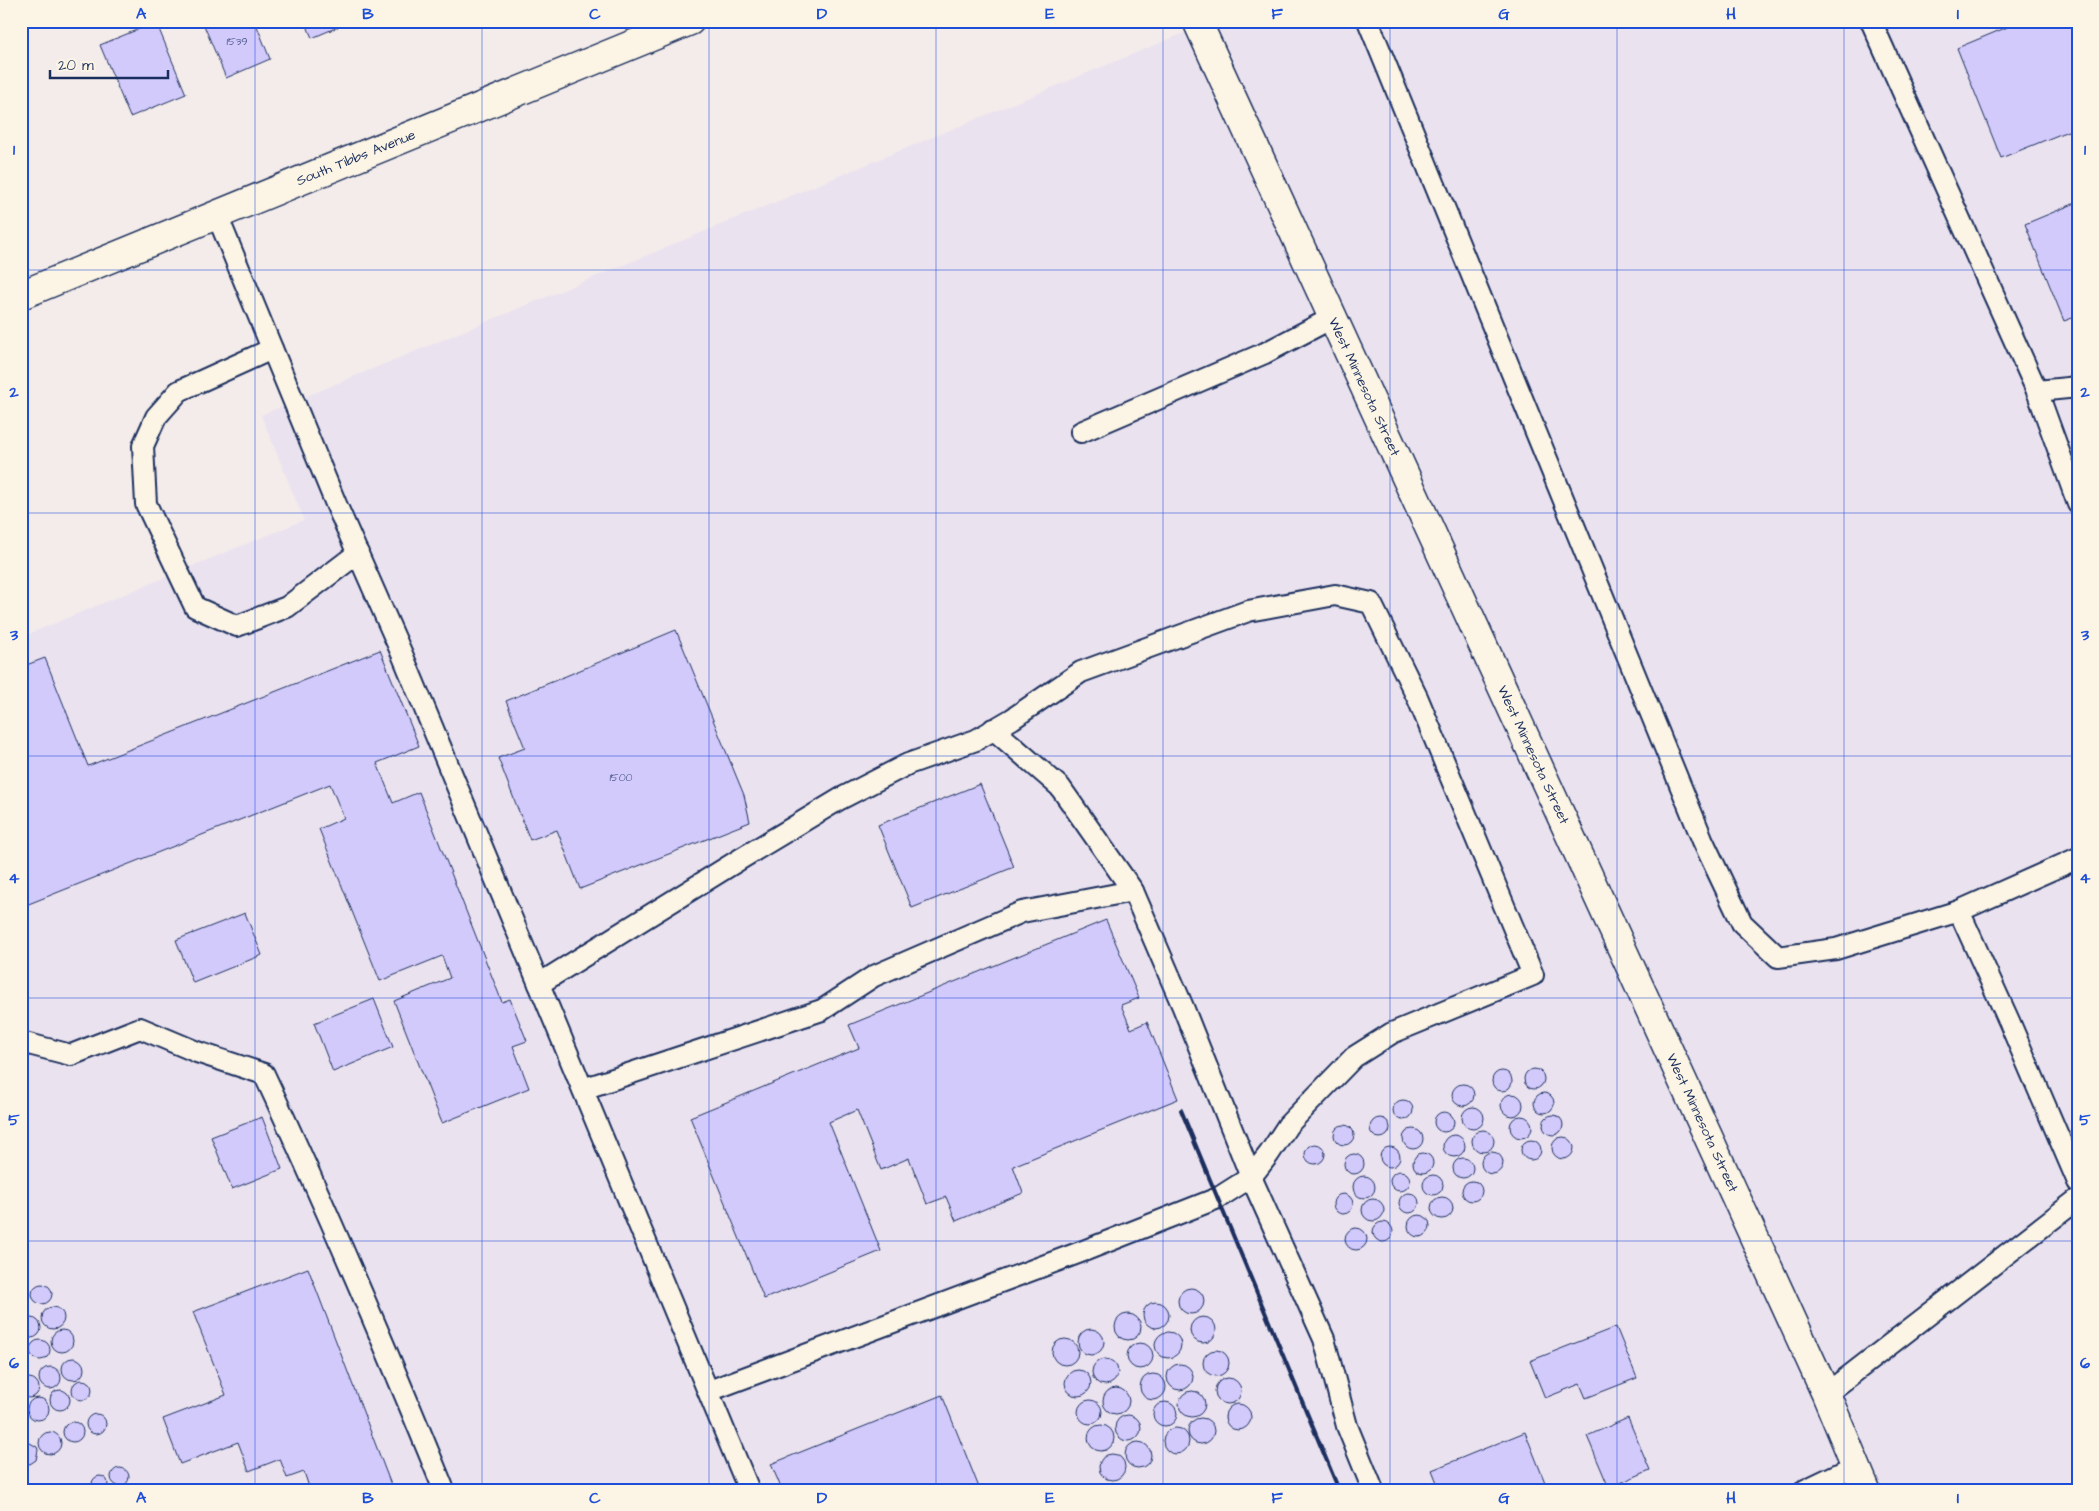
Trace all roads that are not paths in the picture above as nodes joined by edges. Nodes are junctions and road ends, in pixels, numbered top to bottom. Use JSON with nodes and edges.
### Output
{"nodes":[{"id":1,"x":690,"y":21,"type":"edge"},
{"id":2,"x":1197,"y":21,"type":"edge"},
{"id":3,"x":1368,"y":21,"type":"edge"},
{"id":4,"x":1871,"y":21,"type":"edge"},
{"id":5,"x":217,"y":215,"type":"junction"},
{"id":6,"x":21,"y":295,"type":"edge"},
{"id":7,"x":1332,"y":318,"type":"junction"},
{"id":8,"x":272,"y":349,"type":"junction"},
{"id":9,"x":2078,"y":387,"type":"edge"},
{"id":10,"x":2037,"y":391,"type":"junction"},
{"id":11,"x":1081,"y":432,"type":"dead end"},
{"id":12,"x":2078,"y":504,"type":"edge"},
{"id":13,"x":358,"y":553,"type":"junction"},
{"id":14,"x":994,"y":729,"type":"junction"},
{"id":15,"x":2078,"y":858,"type":"edge"},
{"id":16,"x":1133,"y":891,"type":"junction"},
{"id":17,"x":1959,"y":911,"type":"junction"},
{"id":18,"x":539,"y":984,"type":"junction"},
{"id":19,"x":26,"y":1048,"type":"edge"},
{"id":20,"x":583,"y":1088,"type":"junction"},
{"id":21,"x":1251,"y":1177,"type":"junction"},
{"id":22,"x":2078,"y":1182,"type":"edge"},
{"id":23,"x":2078,"y":1199,"type":"edge"},
{"id":24,"x":709,"y":1391,"type":"junction"},
{"id":25,"x":1826,"y":1394,"type":"junction"},
{"id":26,"x":1860,"y":1478,"type":"edge"},
{"id":27,"x":444,"y":1490,"type":"edge"},
{"id":28,"x":750,"y":1490,"type":"edge"},
{"id":29,"x":1373,"y":1490,"type":"edge"},
{"id":30,"x":1806,"y":1490,"type":"edge"}],
"edges":[{"from":1,"to":5,"type":"street","name":"South Tibbs Avenue"},
{"from":2,"to":7,"type":"street","name":"West Minnesota Street"},
{"from":3,"to":17,"type":"lane"},
{"from":4,"to":10,"type":"lane"},
{"from":5,"to":6,"type":"street","name":"South Tibbs Avenue"},
{"from":5,"to":8,"type":"lane"},
{"from":7,"to":11,"type":"lane"},
{"from":7,"to":25,"type":"street","name":"West Minnesota Street"},
{"from":8,"to":13,"type":"lane"},
{"from":8,"to":13,"type":"lane"},
{"from":9,"to":10,"type":"lane"},
{"from":10,"to":12,"type":"lane"},
{"from":13,"to":18,"type":"lane"},
{"from":14,"to":16,"type":"lane"},
{"from":14,"to":18,"type":"lane"},
{"from":14,"to":21,"type":"lane"},
{"from":15,"to":17,"type":"lane"},
{"from":16,"to":20,"type":"lane"},
{"from":16,"to":21,"type":"lane"},
{"from":17,"to":22,"type":"lane"},
{"from":18,"to":20,"type":"lane"},
{"from":19,"to":27,"type":"lane"},
{"from":20,"to":24,"type":"lane"},
{"from":21,"to":24,"type":"lane"},
{"from":21,"to":29,"type":"lane"},
{"from":23,"to":25,"type":"lane"},
{"from":24,"to":28,"type":"lane"},
{"from":25,"to":26,"type":"street","name":"West Minnesota Street"},
{"from":26,"to":30,"type":"lane"}]}
